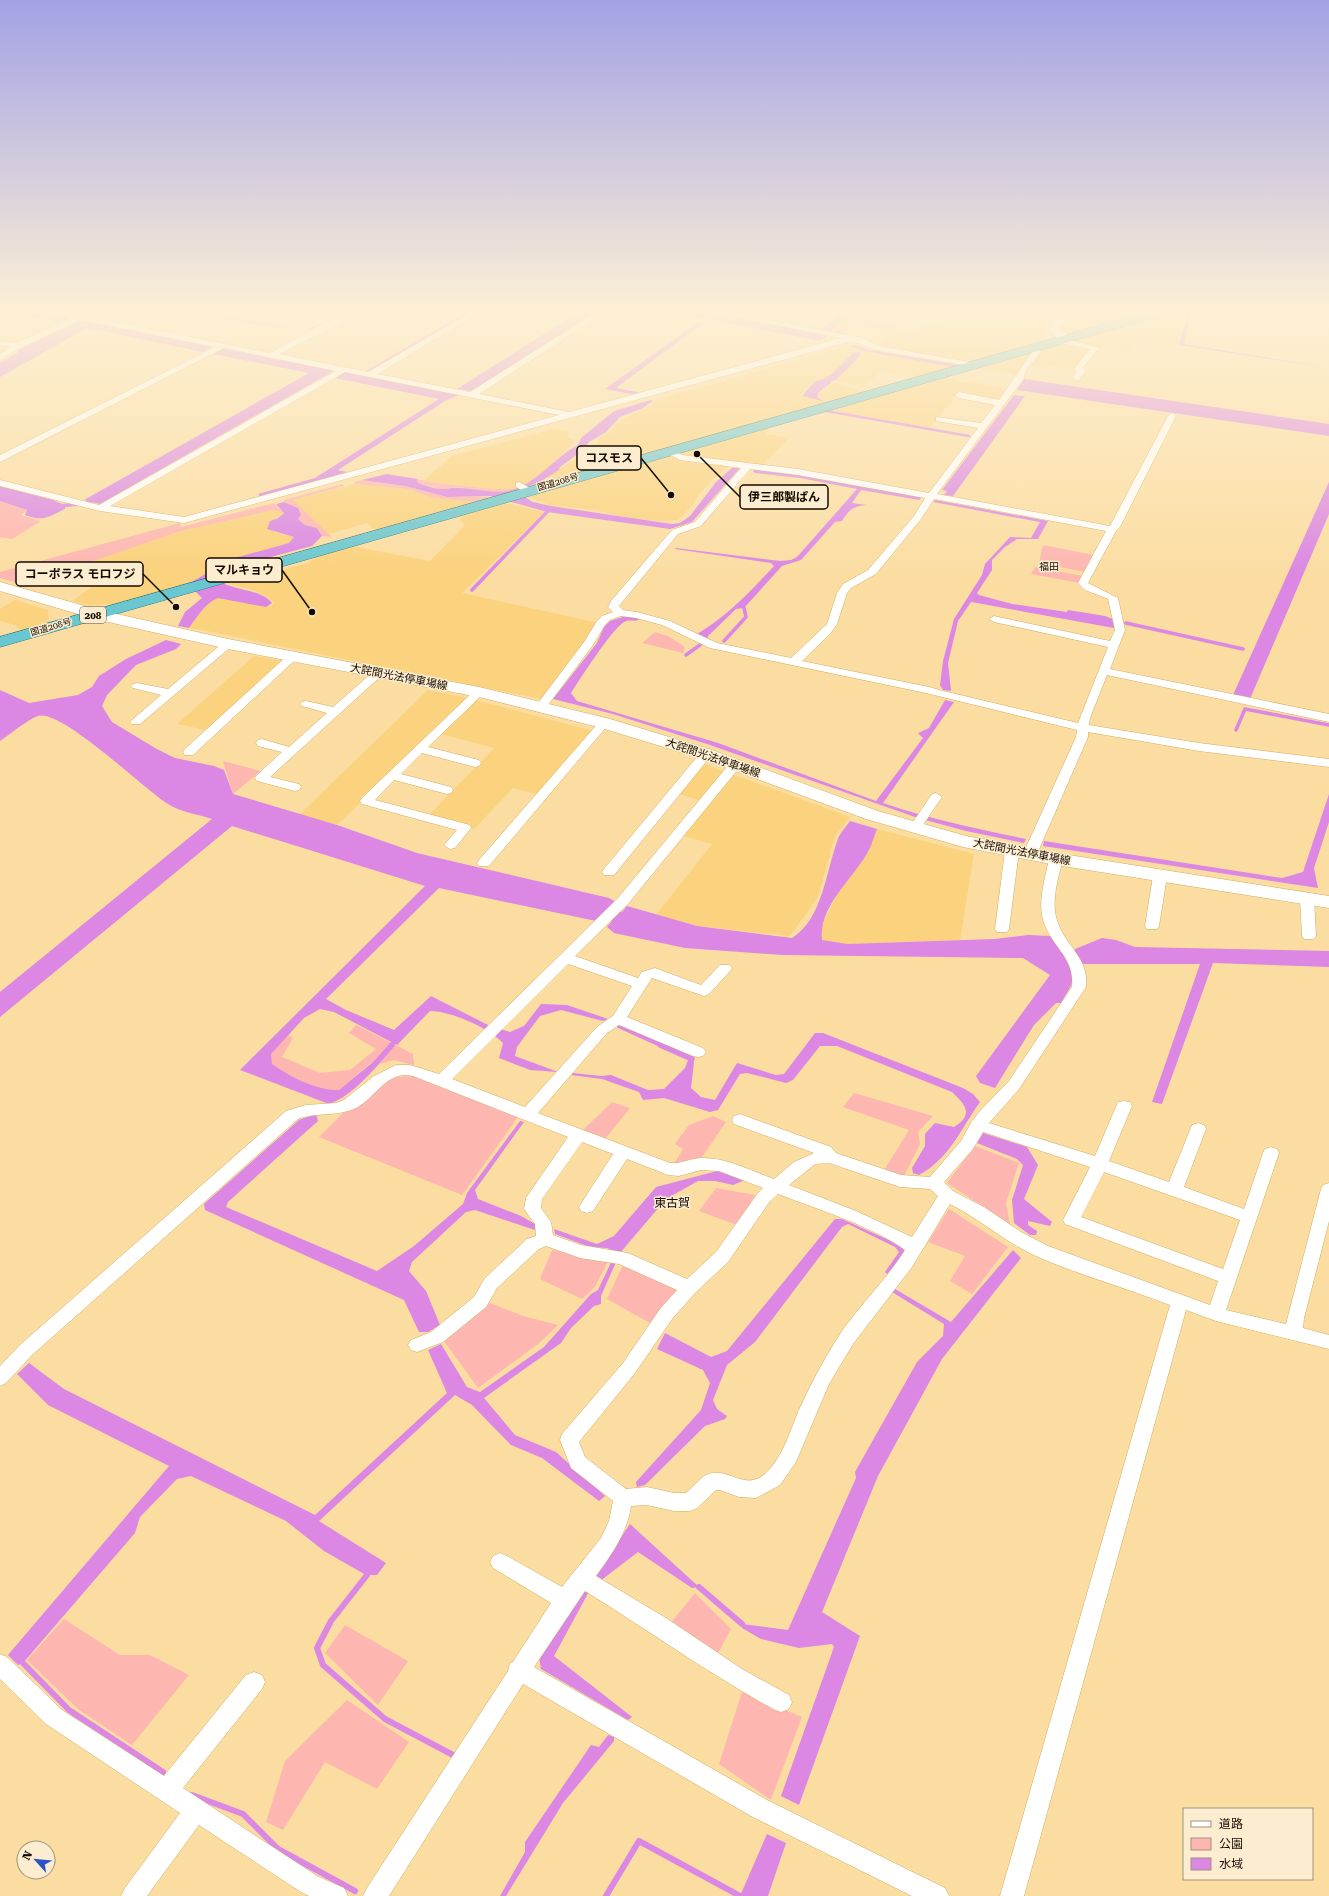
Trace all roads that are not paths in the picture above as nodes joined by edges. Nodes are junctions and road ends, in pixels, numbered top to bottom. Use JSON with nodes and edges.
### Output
{"nodes":[{"id":1,"x":116,"y":399,"type":"edge"},
{"id":2,"x":291,"y":399,"type":"edge"},
{"id":3,"x":494,"y":399,"type":"edge"},
{"id":4,"x":627,"y":399,"type":"edge"},
{"id":5,"x":852,"y":399,"type":"edge"},
{"id":6,"x":982,"y":399,"type":"edge"},
{"id":7,"x":1003,"y":399,"type":"edge"},
{"id":8,"x":1000,"y":403,"type":"junction"},
{"id":9,"x":570,"y":415,"type":"junction"},
{"id":10,"x":1172,"y":416,"type":"dead end"},
{"id":11,"x":939,"y":420,"type":"dead end"},
{"id":12,"x":982,"y":426,"type":"junction"},
{"id":13,"x":669,"y":451,"type":"junction"},
{"id":14,"x":0,"y":459,"type":"edge"},
{"id":15,"x":748,"y":466,"type":"junction"},
{"id":16,"x":0,"y":483,"type":"edge"},
{"id":17,"x":931,"y":496,"type":"junction"},
{"id":18,"x":100,"y":508,"type":"junction"},
{"id":19,"x":1112,"y":529,"type":"junction"},
{"id":20,"x":0,"y":586,"type":"edge"},
{"id":21,"x":620,"y":613,"type":"junction"},
{"id":22,"x":95,"y":614,"type":"junction"},
{"id":23,"x":994,"y":619,"type":"dead end"},
{"id":24,"x":0,"y":642,"type":"edge"},
{"id":25,"x":228,"y":644,"type":"junction"},
{"id":26,"x":1114,"y":644,"type":"junction"},
{"id":27,"x":292,"y":657,"type":"junction"},
{"id":28,"x":793,"y":663,"type":"junction"},
{"id":29,"x":1104,"y":671,"type":"junction"},
{"id":30,"x":378,"y":672,"type":"junction"},
{"id":31,"x":137,"y":686,"type":"dead end"},
{"id":32,"x":479,"y":692,"type":"junction"},
{"id":33,"x":170,"y":693,"type":"junction"},
{"id":34,"x":306,"y":704,"type":"dead end"},
{"id":35,"x":541,"y":707,"type":"junction"},
{"id":36,"x":335,"y":712,"type":"junction"},
{"id":37,"x":1329,"y":718,"type":"edge"},
{"id":38,"x":136,"y":722,"type":"dead end"},
{"id":39,"x":604,"y":723,"type":"junction"},
{"id":40,"x":1084,"y":728,"type":"junction"},
{"id":41,"x":262,"y":743,"type":"dead end"},
{"id":42,"x":420,"y":749,"type":"junction"},
{"id":43,"x":291,"y":751,"type":"junction"},
{"id":44,"x":189,"y":752,"type":"dead end"},
{"id":45,"x":706,"y":754,"type":"junction"},
{"id":46,"x":475,"y":763,"type":"dead end"},
{"id":47,"x":1329,"y":763,"type":"edge"},
{"id":48,"x":735,"y":765,"type":"junction"},
{"id":49,"x":392,"y":776,"type":"junction"},
{"id":50,"x":295,"y":787,"type":"dead end"},
{"id":51,"x":447,"y":790,"type":"dead end"},
{"id":52,"x":936,"y":798,"type":"dead end"},
{"id":53,"x":920,"y":821,"type":"junction"},
{"id":54,"x":450,"y":845,"type":"dead end"},
{"id":55,"x":1012,"y":851,"type":"junction"},
{"id":56,"x":1030,"y":854,"type":"junction"},
{"id":57,"x":1056,"y":859,"type":"junction"},
{"id":58,"x":484,"y":863,"type":"dead end"},
{"id":59,"x":609,"y":872,"type":"dead end"},
{"id":60,"x":1160,"y":876,"type":"junction"},
{"id":61,"x":1307,"y":898,"type":"junction"},
{"id":62,"x":1329,"y":902,"type":"edge"},
{"id":63,"x":1152,"y":926,"type":"dead end"},
{"id":64,"x":1002,"y":929,"type":"dead end"},
{"id":65,"x":1309,"y":936,"type":"dead end"},
{"id":66,"x":566,"y":958,"type":"junction"},
{"id":67,"x":725,"y":968,"type":"dead end"},
{"id":68,"x":640,"y":984,"type":"junction"},
{"id":69,"x":618,"y":1019,"type":"junction"},
{"id":70,"x":698,"y":1052,"type":"dead end"},
{"id":71,"x":441,"y":1081,"type":"junction"},
{"id":72,"x":1124,"y":1106,"type":"dead end"},
{"id":73,"x":528,"y":1114,"type":"junction"},
{"id":74,"x":740,"y":1120,"type":"dead end"},
{"id":75,"x":978,"y":1125,"type":"junction"},
{"id":76,"x":1198,"y":1129,"type":"dead end"},
{"id":77,"x":578,"y":1134,"type":"junction"},
{"id":78,"x":623,"y":1152,"type":"junction"},
{"id":79,"x":1271,"y":1153,"type":"dead end"},
{"id":80,"x":830,"y":1157,"type":"junction"},
{"id":81,"x":1100,"y":1164,"type":"junction"},
{"id":82,"x":934,"y":1183,"type":"junction"},
{"id":83,"x":777,"y":1186,"type":"junction"},
{"id":84,"x":1329,"y":1189,"type":"edge"},
{"id":85,"x":1174,"y":1190,"type":"junction"},
{"id":86,"x":947,"y":1195,"type":"junction"},
{"id":87,"x":588,"y":1207,"type":"dead end"},
{"id":88,"x":1249,"y":1217,"type":"junction"},
{"id":89,"x":545,"y":1239,"type":"junction"},
{"id":90,"x":915,"y":1248,"type":"junction"},
{"id":91,"x":1228,"y":1278,"type":"junction"},
{"id":92,"x":689,"y":1288,"type":"junction"},
{"id":93,"x":1180,"y":1302,"type":"junction"},
{"id":94,"x":1216,"y":1314,"type":"junction"},
{"id":95,"x":1294,"y":1334,"type":"junction"},
{"id":96,"x":1329,"y":1342,"type":"edge"},
{"id":97,"x":417,"y":1345,"type":"dead end"},
{"id":98,"x":0,"y":1378,"type":"edge"},
{"id":99,"x":623,"y":1498,"type":"junction"},
{"id":100,"x":500,"y":1562,"type":"dead end"},
{"id":101,"x":582,"y":1578,"type":"junction"},
{"id":102,"x":564,"y":1600,"type":"junction"},
{"id":103,"x":0,"y":1664,"type":"edge"},
{"id":104,"x":518,"y":1670,"type":"junction"},
{"id":105,"x":254,"y":1682,"type":"dead end"},
{"id":106,"x":781,"y":1702,"type":"dead end"},
{"id":107,"x":166,"y":1791,"type":"junction"},
{"id":108,"x":196,"y":1810,"type":"junction"},
{"id":109,"x":133,"y":1896,"type":"edge"},
{"id":110,"x":336,"y":1896,"type":"edge"},
{"id":111,"x":375,"y":1896,"type":"edge"},
{"id":112,"x":937,"y":1896,"type":"edge"},
{"id":113,"x":1012,"y":1896,"type":"edge"}],
"edges":[{"from":1,"to":14,"type":"street"},
{"from":2,"to":18,"type":"street"},
{"from":3,"to":9,"type":"street"},
{"from":4,"to":9,"type":"street"},
{"from":5,"to":13,"type":"highway","name":"国道208号","number":"208"},
{"from":6,"to":8,"type":"street"},
{"from":7,"to":8,"type":"street"},
{"from":8,"to":12,"type":"street"},
{"from":9,"to":18,"type":"street"},
{"from":10,"to":19,"type":"street"},
{"from":11,"to":12,"type":"street"},
{"from":12,"to":17,"type":"street"},
{"from":13,"to":15,"type":"street"},
{"from":13,"to":22,"type":"highway","name":"国道208号","number":"208"},
{"from":15,"to":17,"type":"street"},
{"from":15,"to":21,"type":"street"},
{"from":16,"to":18,"type":"street"},
{"from":17,"to":19,"type":"street"},
{"from":17,"to":28,"type":"street"},
{"from":19,"to":26,"type":"street"},
{"from":20,"to":22,"type":"main road","name":"大詫間光法停車場線"},
{"from":21,"to":28,"type":"street"},
{"from":21,"to":35,"type":"street"},
{"from":22,"to":24,"type":"highway","name":"国道208号","number":"208"},
{"from":22,"to":25,"type":"main road","name":"大詫間光法停車場線"},
{"from":23,"to":26,"type":"street"},
{"from":25,"to":27,"type":"main road","name":"大詫間光法停車場線"},
{"from":25,"to":33,"type":"street"},
{"from":26,"to":29,"type":"street"},
{"from":27,"to":30,"type":"main road","name":"大詫間光法停車場線"},
{"from":27,"to":44,"type":"street"},
{"from":28,"to":40,"type":"street"},
{"from":29,"to":37,"type":"street"},
{"from":29,"to":40,"type":"street"},
{"from":30,"to":32,"type":"main road","name":"大詫間光法停車場線"},
{"from":30,"to":36,"type":"street"},
{"from":31,"to":33,"type":"street"},
{"from":32,"to":35,"type":"main road","name":"大詫間光法停車場線"},
{"from":32,"to":42,"type":"street"},
{"from":33,"to":38,"type":"street"},
{"from":34,"to":36,"type":"street"},
{"from":35,"to":39,"type":"main road","name":"大詫間光法停車場線"},
{"from":36,"to":43,"type":"street"},
{"from":39,"to":45,"type":"main road","name":"大詫間光法停車場線"},
{"from":39,"to":58,"type":"street"},
{"from":40,"to":47,"type":"street"},
{"from":40,"to":56,"type":"street"},
{"from":41,"to":43,"type":"street"},
{"from":42,"to":46,"type":"street"},
{"from":42,"to":49,"type":"street"},
{"from":43,"to":50,"type":"street"},
{"from":45,"to":48,"type":"main road","name":"大詫間光法停車場線"},
{"from":45,"to":59,"type":"street"},
{"from":48,"to":53,"type":"main road","name":"大詫間光法停車場線"},
{"from":48,"to":66,"type":"street"},
{"from":49,"to":51,"type":"street"},
{"from":49,"to":54,"type":"street"},
{"from":52,"to":53,"type":"street"},
{"from":53,"to":55,"type":"main road","name":"大詫間光法停車場線"},
{"from":55,"to":56,"type":"main road","name":"大詫間光法停車場線"},
{"from":55,"to":64,"type":"street"},
{"from":56,"to":57,"type":"main road","name":"大詫間光法停車場線"},
{"from":57,"to":60,"type":"main road","name":"大詫間光法停車場線"},
{"from":57,"to":75,"type":"street"},
{"from":60,"to":61,"type":"main road","name":"大詫間光法停車場線"},
{"from":60,"to":63,"type":"street"},
{"from":61,"to":62,"type":"main road","name":"大詫間光法停車場線"},
{"from":61,"to":65,"type":"street"},
{"from":66,"to":68,"type":"street"},
{"from":66,"to":71,"type":"street"},
{"from":67,"to":68,"type":"street"},
{"from":68,"to":69,"type":"street"},
{"from":69,"to":70,"type":"street"},
{"from":69,"to":73,"type":"street"},
{"from":71,"to":73,"type":"street"},
{"from":71,"to":98,"type":"street"},
{"from":72,"to":81,"type":"street"},
{"from":73,"to":77,"type":"street"},
{"from":74,"to":80,"type":"street"},
{"from":75,"to":81,"type":"street"},
{"from":75,"to":82,"type":"street"},
{"from":76,"to":85,"type":"street"},
{"from":77,"to":78,"type":"street"},
{"from":77,"to":89,"type":"street"},
{"from":78,"to":83,"type":"street"},
{"from":78,"to":87,"type":"street"},
{"from":79,"to":88,"type":"street"},
{"from":80,"to":82,"type":"street"},
{"from":80,"to":83,"type":"street"},
{"from":81,"to":85,"type":"street"},
{"from":81,"to":91,"type":"street"},
{"from":82,"to":86,"type":"street"},
{"from":83,"to":90,"type":"street"},
{"from":83,"to":92,"type":"street"},
{"from":84,"to":95,"type":"street"},
{"from":85,"to":88,"type":"street"},
{"from":86,"to":90,"type":"street"},
{"from":86,"to":93,"type":"street"},
{"from":88,"to":91,"type":"street"},
{"from":89,"to":92,"type":"street"},
{"from":89,"to":97,"type":"street"},
{"from":90,"to":99,"type":"street"},
{"from":91,"to":94,"type":"street"},
{"from":92,"to":99,"type":"street"},
{"from":93,"to":94,"type":"street"},
{"from":93,"to":113,"type":"street"},
{"from":94,"to":95,"type":"street"},
{"from":95,"to":96,"type":"street"},
{"from":99,"to":101,"type":"street"},
{"from":100,"to":102,"type":"street"},
{"from":101,"to":102,"type":"street"},
{"from":101,"to":106,"type":"street"},
{"from":102,"to":104,"type":"street"},
{"from":103,"to":107,"type":"street"},
{"from":104,"to":111,"type":"street"},
{"from":104,"to":112,"type":"street"},
{"from":105,"to":107,"type":"street"},
{"from":107,"to":108,"type":"street"},
{"from":108,"to":109,"type":"street"},
{"from":108,"to":110,"type":"street"}]}
